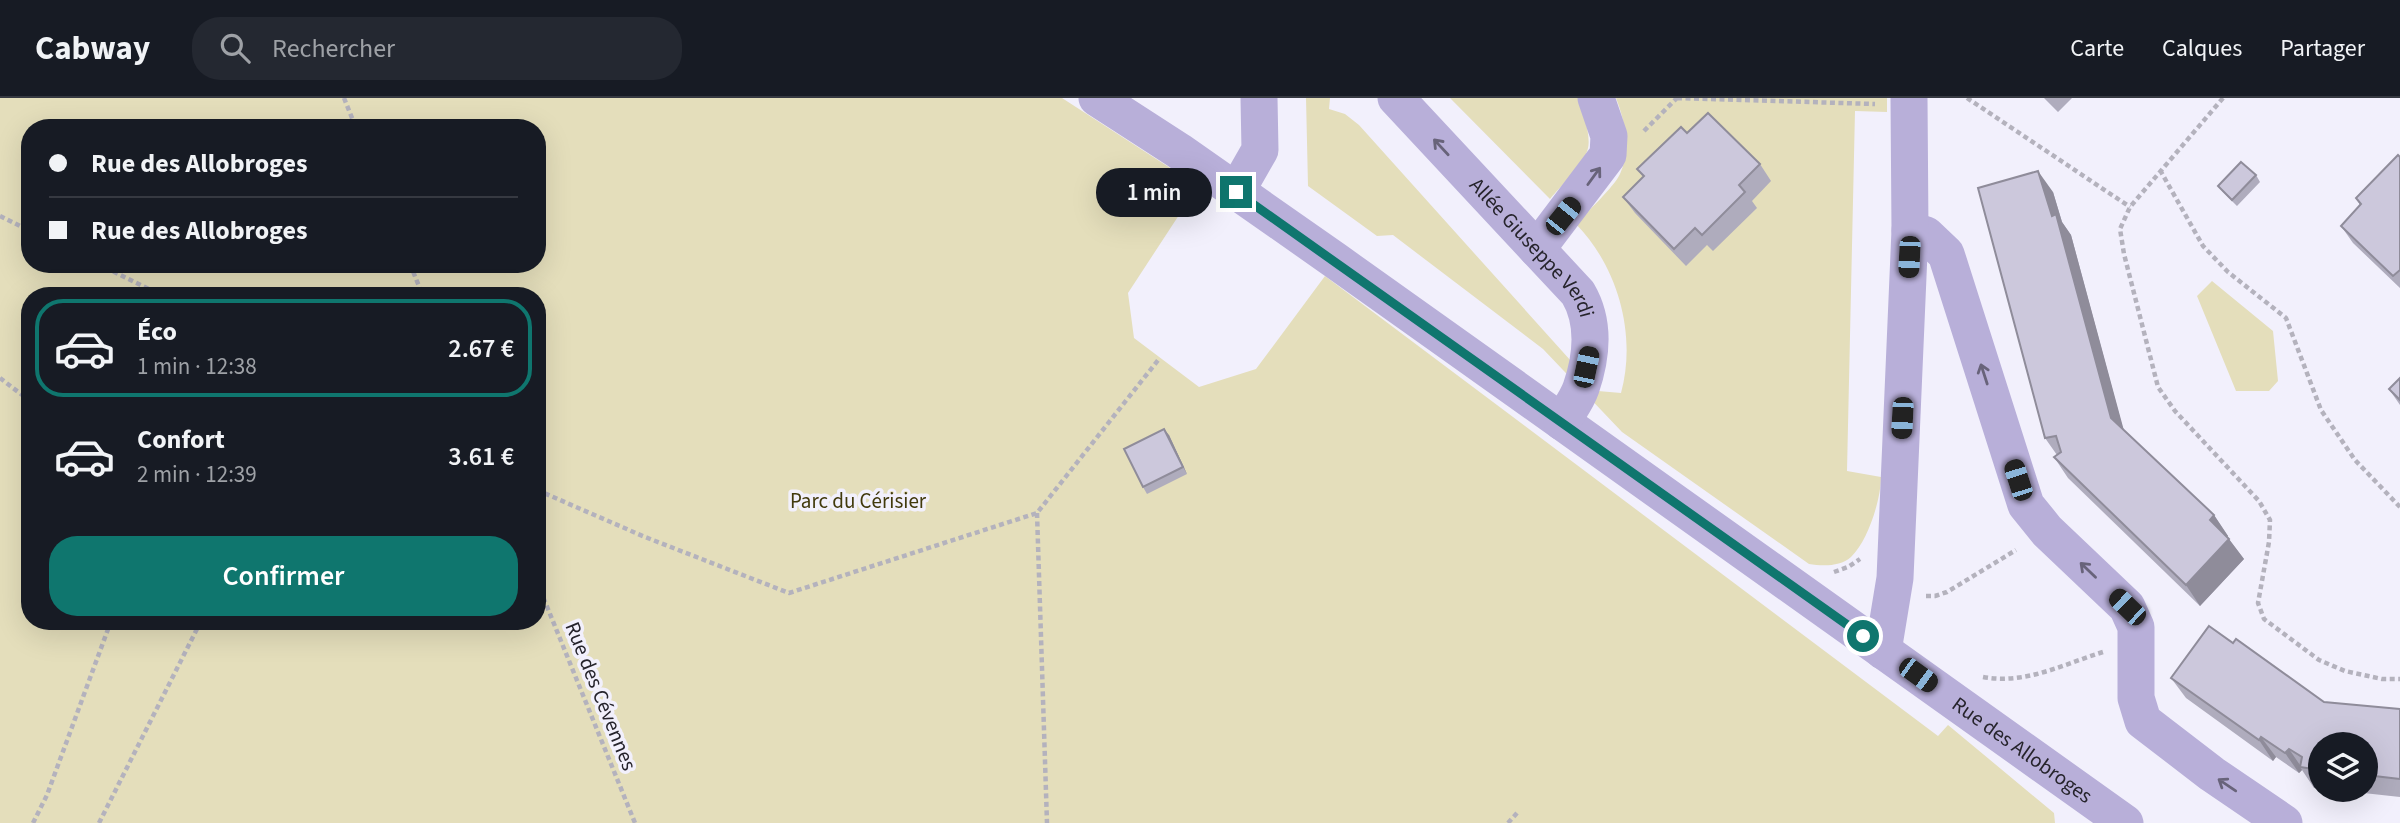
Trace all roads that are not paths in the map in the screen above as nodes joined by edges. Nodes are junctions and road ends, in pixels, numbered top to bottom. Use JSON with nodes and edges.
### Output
{"nodes":[{"id":1,"x":1097,"y":98,"type":"edge"},
{"id":2,"x":1259,"y":98,"type":"edge"},
{"id":3,"x":1396,"y":98,"type":"edge"},
{"id":4,"x":1596,"y":98,"type":"edge"},
{"id":5,"x":1909,"y":102,"type":"edge"},
{"id":6,"x":1236,"y":192,"type":"junction"},
{"id":7,"x":1910,"y":230,"type":"junction"},
{"id":8,"x":1537,"y":249,"type":"junction"},
{"id":9,"x":1562,"y":422,"type":"junction"},
{"id":10,"x":1884,"y":651,"type":"junction"},
{"id":11,"x":2107,"y":818,"type":"edge"},
{"id":12,"x":2284,"y":823,"type":"edge"}],
"edges":[{"from":1,"to":6,"type":"street","name":"Rue des Allobroges"},
{"from":2,"to":6,"type":"street"},
{"from":8,"to":3,"type":"street","name":"Allée Giuseppe Verdi","one_way":true},
{"from":8,"to":4,"type":"street","one_way":true},
{"from":5,"to":7,"type":"street"},
{"from":6,"to":9,"type":"street","name":"Rue des Allobroges"},
{"from":7,"to":10,"type":"street"},
{"from":12,"to":7,"type":"street","one_way":true},
{"from":8,"to":9,"type":"street","name":"Allée Giuseppe Verdi"},
{"from":9,"to":10,"type":"street","name":"Rue des Allobroges"},
{"from":10,"to":11,"type":"street","name":"Rue des Allobroges"}]}
